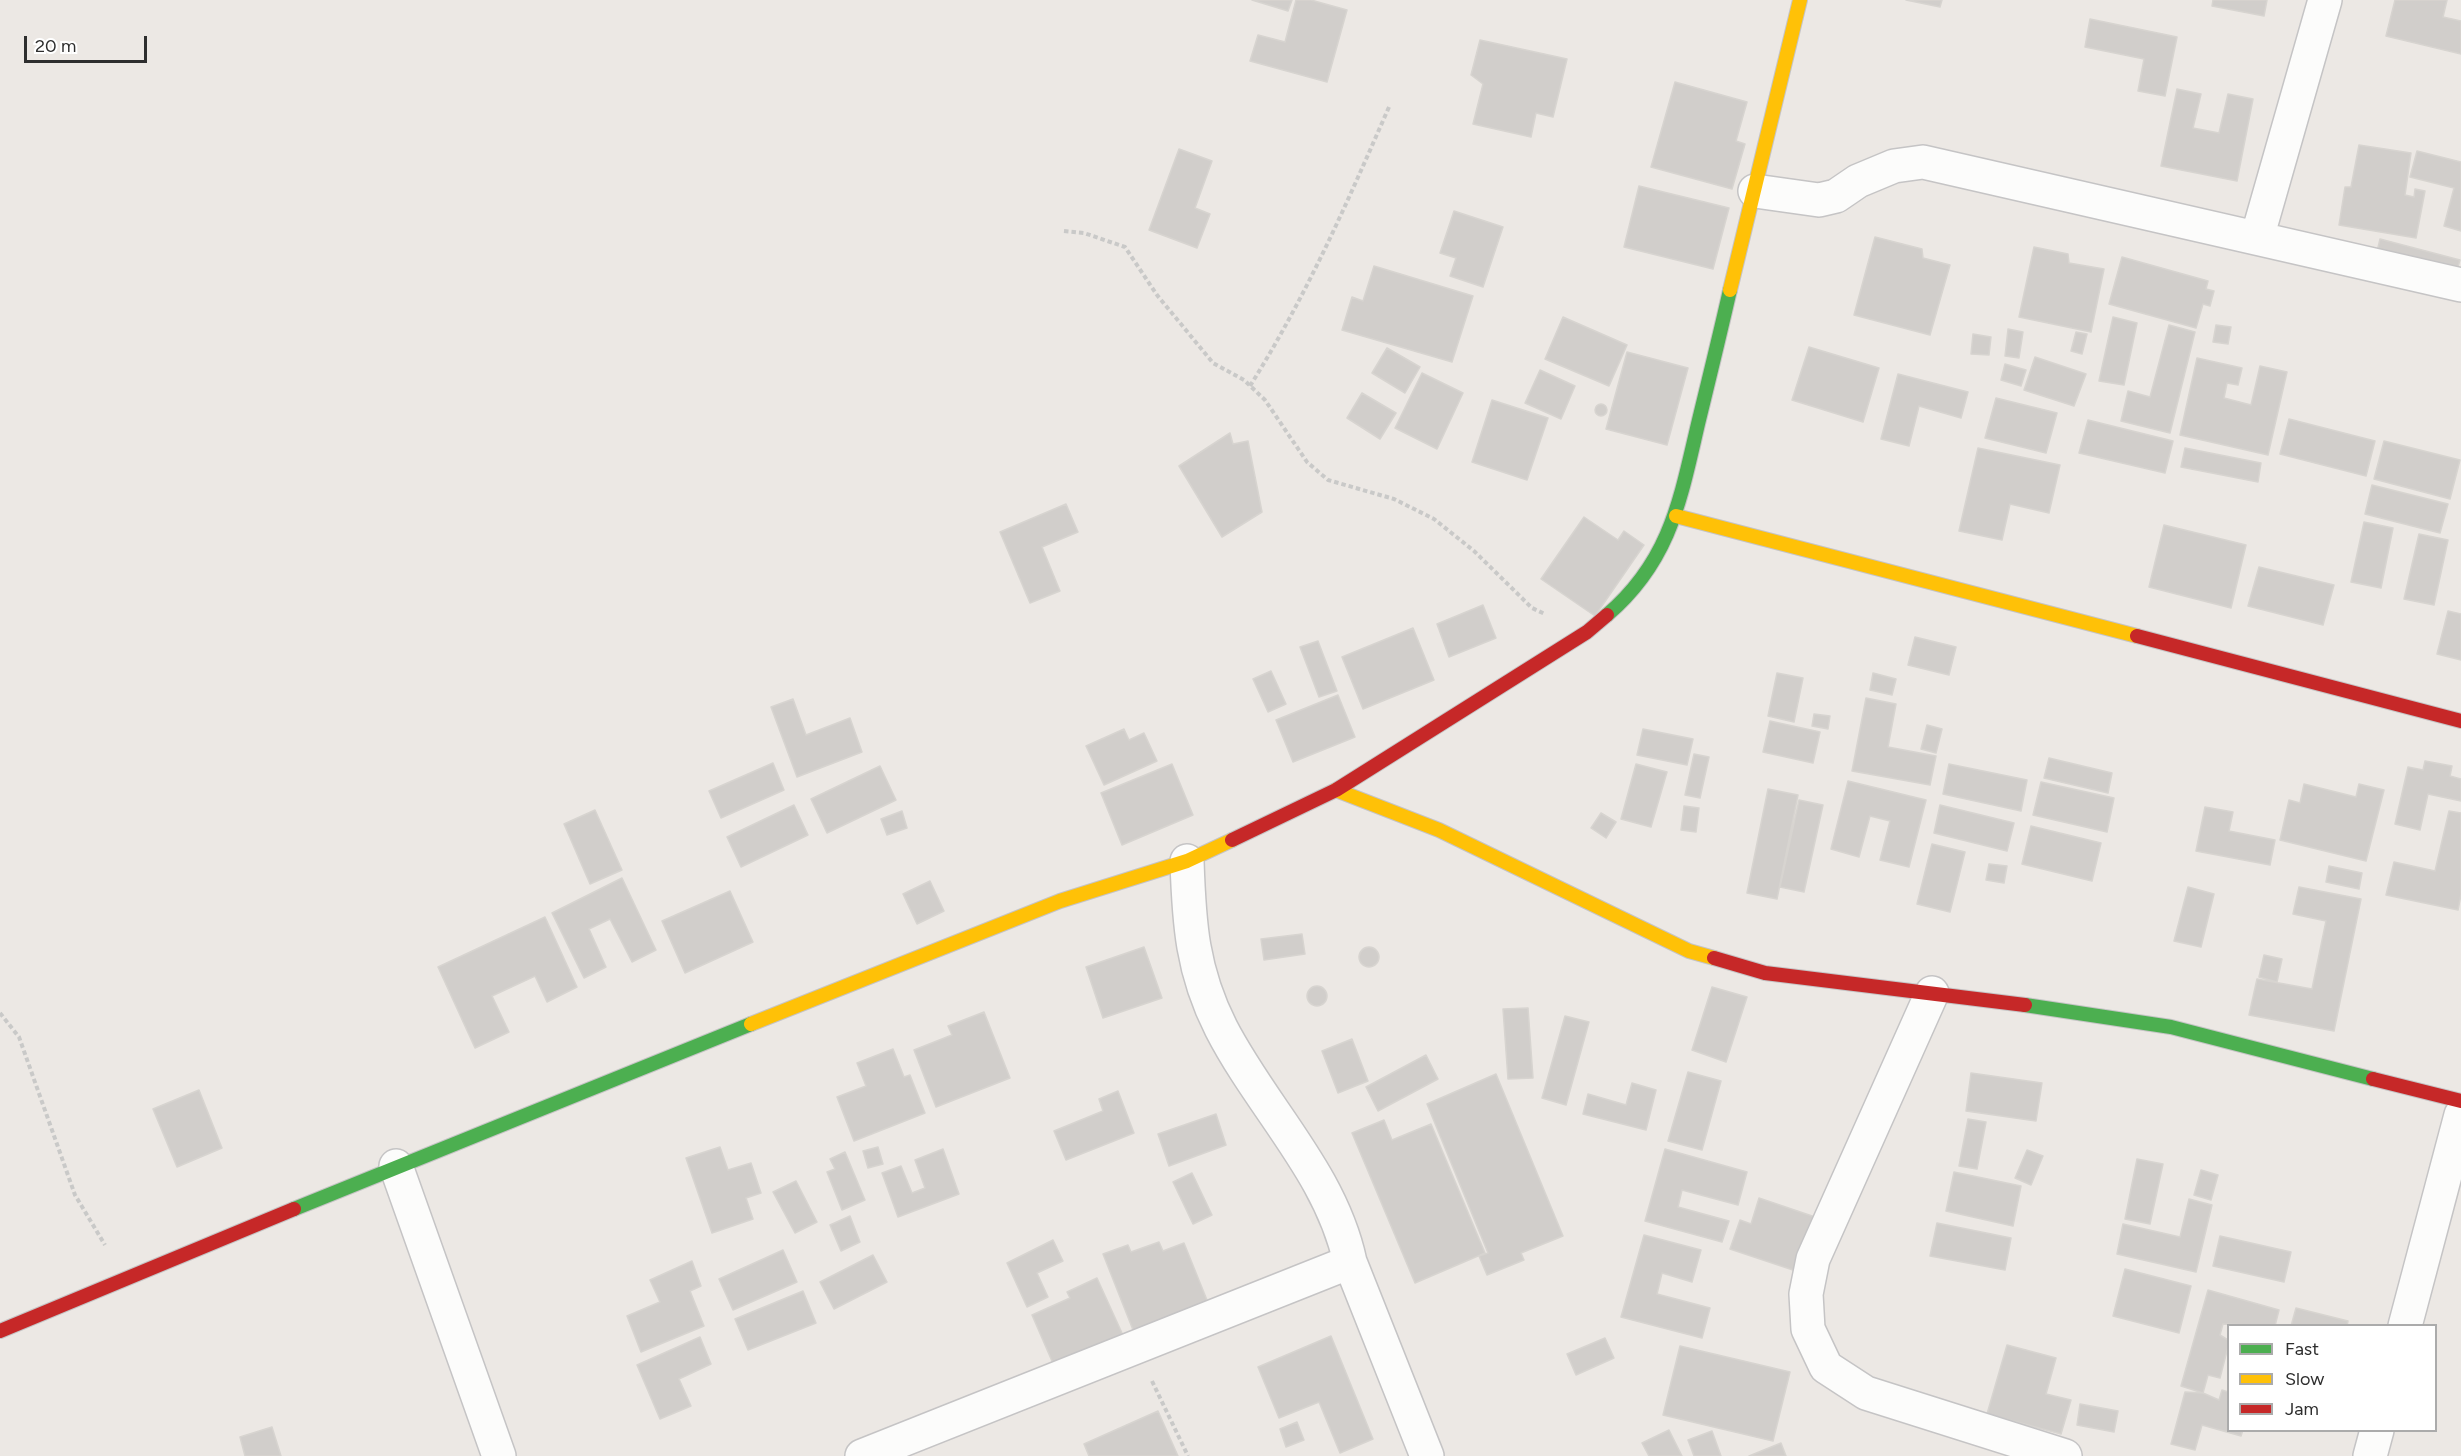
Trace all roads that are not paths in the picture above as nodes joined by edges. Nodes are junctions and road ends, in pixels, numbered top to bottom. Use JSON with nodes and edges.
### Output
{"nodes":[{"id":1,"x":1800,"y":0,"type":"edge"},
{"id":2,"x":2325,"y":0,"type":"edge"},
{"id":3,"x":1755,"y":191,"type":"junction"},
{"id":4,"x":2257,"y":238,"type":"junction"},
{"id":5,"x":2461,"y":285,"type":"edge"},
{"id":6,"x":1676,"y":516,"type":"junction"},
{"id":7,"x":2461,"y":721,"type":"edge"},
{"id":8,"x":1336,"y":789,"type":"junction"},
{"id":9,"x":1187,"y":861,"type":"junction"},
{"id":10,"x":1932,"y":993,"type":"junction"},
{"id":11,"x":2461,"y":1101,"type":"edge"},
{"id":12,"x":2461,"y":1114,"type":"edge"},
{"id":13,"x":396,"y":1166,"type":"junction"},
{"id":14,"x":1350,"y":1262,"type":"junction"},
{"id":15,"x":2406,"y":1324,"type":"edge"},
{"id":16,"x":0,"y":1331,"type":"edge"},
{"id":17,"x":2377,"y":1432,"type":"edge"},
{"id":18,"x":499,"y":1456,"type":"edge"},
{"id":19,"x":862,"y":1456,"type":"edge"},
{"id":20,"x":1427,"y":1456,"type":"edge"},
{"id":21,"x":2066,"y":1456,"type":"edge"},
{"id":22,"x":2370,"y":1456,"type":"edge"}],
"edges":[{"from":1,"to":3,"type":"street"},
{"from":2,"to":4,"type":"street"},
{"from":3,"to":4,"type":"street"},
{"from":3,"to":6,"type":"street"},
{"from":4,"to":5,"type":"street"},
{"from":6,"to":7,"type":"street"},
{"from":6,"to":8,"type":"street"},
{"from":8,"to":9,"type":"street"},
{"from":8,"to":10,"type":"street"},
{"from":9,"to":13,"type":"street"},
{"from":9,"to":14,"type":"street"},
{"from":10,"to":11,"type":"street"},
{"from":10,"to":21,"type":"street"},
{"from":12,"to":15,"type":"street"},
{"from":13,"to":16,"type":"street"},
{"from":13,"to":18,"type":"street"},
{"from":14,"to":19,"type":"street"},
{"from":14,"to":20,"type":"street"},
{"from":17,"to":22,"type":"street"}]}
